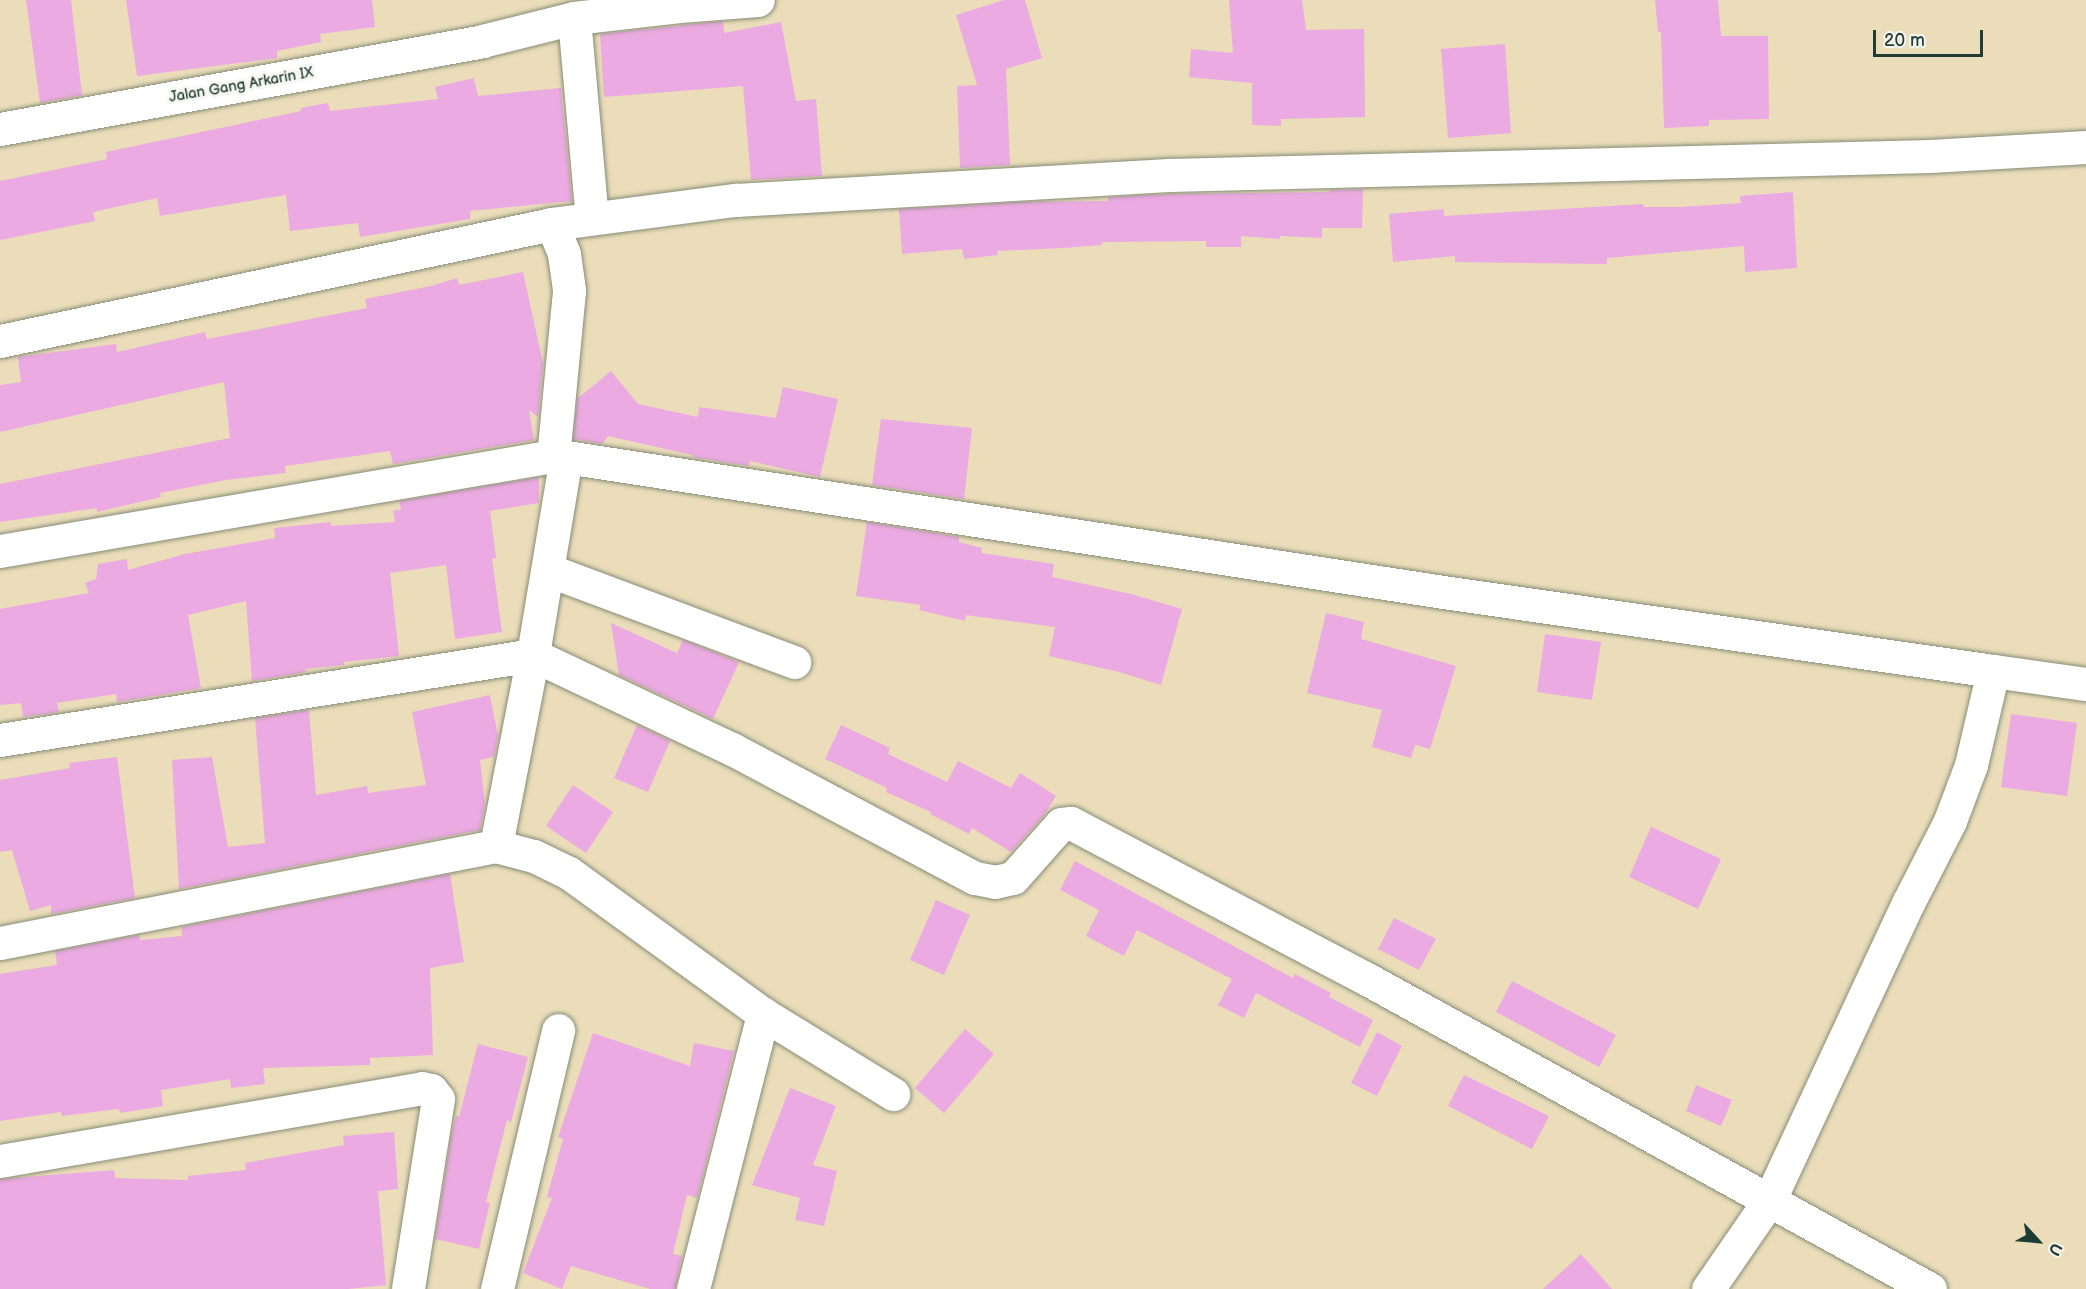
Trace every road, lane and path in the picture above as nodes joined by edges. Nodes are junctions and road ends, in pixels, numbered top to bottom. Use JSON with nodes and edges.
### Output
{"nodes":[{"id":1,"x":758,"y":0,"type":"edge"},
{"id":2,"x":574,"y":18,"type":"junction"},
{"id":3,"x":0,"y":129,"type":"edge"},
{"id":4,"x":2086,"y":147,"type":"edge"},
{"id":5,"x":592,"y":218,"type":"junction"},
{"id":6,"x":552,"y":224,"type":"junction"},
{"id":7,"x":0,"y":341,"type":"edge"},
{"id":8,"x":559,"y":457,"type":"junction"},
{"id":9,"x":0,"y":551,"type":"edge"},
{"id":10,"x":548,"y":570,"type":"junction"},
{"id":11,"x":533,"y":655,"type":"junction"},
{"id":12,"x":794,"y":662,"type":"dead end"},
{"id":13,"x":1993,"y":671,"type":"junction"},
{"id":14,"x":2086,"y":684,"type":"edge"},
{"id":15,"x":0,"y":740,"type":"edge"},
{"id":16,"x":496,"y":846,"type":"junction"},
{"id":17,"x":0,"y":943,"type":"edge"},
{"id":18,"x":763,"y":1014,"type":"junction"},
{"id":19,"x":558,"y":1030,"type":"dead end"},
{"id":20,"x":893,"y":1094,"type":"dead end"},
{"id":21,"x":0,"y":1161,"type":"edge"},
{"id":22,"x":1770,"y":1199,"type":"junction"},
{"id":23,"x":408,"y":1289,"type":"edge"},
{"id":24,"x":497,"y":1289,"type":"edge"},
{"id":25,"x":693,"y":1289,"type":"edge"},
{"id":26,"x":1708,"y":1289,"type":"edge"},
{"id":27,"x":1930,"y":1289,"type":"edge"}],
"edges":[{"from":1,"to":2,"type":"street","name":"Jalan Gang Arkarin IX"},
{"from":2,"to":3,"type":"street","name":"Jalan Gang Arkarin IX"},
{"from":2,"to":5,"type":"street"},
{"from":4,"to":5,"type":"street"},
{"from":5,"to":6,"type":"street"},
{"from":6,"to":7,"type":"street"},
{"from":6,"to":8,"type":"street"},
{"from":8,"to":9,"type":"street"},
{"from":8,"to":10,"type":"street"},
{"from":8,"to":13,"type":"street"},
{"from":10,"to":11,"type":"street"},
{"from":10,"to":12,"type":"street"},
{"from":11,"to":15,"type":"street"},
{"from":11,"to":16,"type":"street"},
{"from":11,"to":22,"type":"street"},
{"from":13,"to":14,"type":"street"},
{"from":13,"to":22,"type":"street"},
{"from":16,"to":17,"type":"street"},
{"from":16,"to":18,"type":"street"},
{"from":18,"to":20,"type":"street"},
{"from":18,"to":25,"type":"street"},
{"from":19,"to":24,"type":"street"},
{"from":21,"to":23,"type":"street"},
{"from":22,"to":26,"type":"street"},
{"from":22,"to":27,"type":"street"}]}
